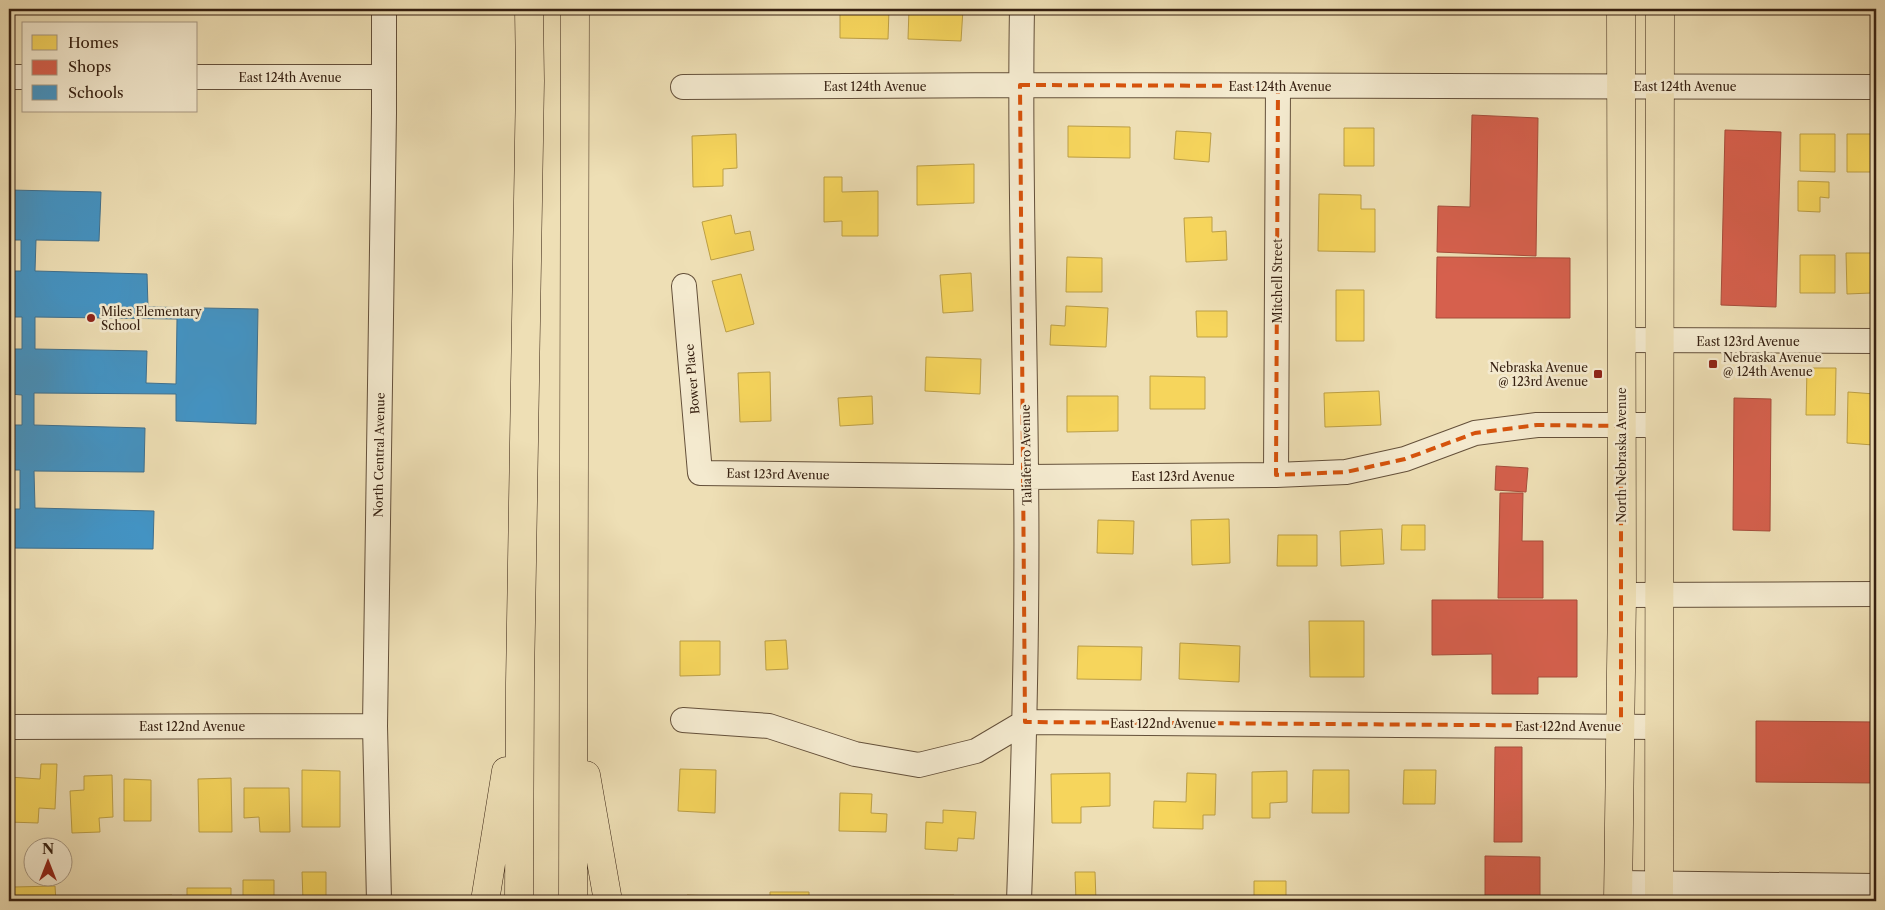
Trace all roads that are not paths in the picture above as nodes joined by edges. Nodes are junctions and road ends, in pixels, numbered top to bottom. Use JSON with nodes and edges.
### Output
{"nodes":[{"id":1,"x":384,"y":9,"type":"edge"},
{"id":2,"x":529,"y":9,"type":"edge"},
{"id":3,"x":575,"y":9,"type":"edge"},
{"id":4,"x":1022,"y":9,"type":"edge"},
{"id":5,"x":1621,"y":9,"type":"edge"},
{"id":6,"x":1660,"y":9,"type":"edge"},
{"id":7,"x":9,"y":77,"type":"edge"},
{"id":8,"x":22,"y":77,"type":"edge"},
{"id":9,"x":198,"y":77,"type":"edge"},
{"id":10,"x":384,"y":77,"type":"junction"},
{"id":11,"x":1020,"y":85,"type":"junction"},
{"id":12,"x":1278,"y":86,"type":"junction"},
{"id":13,"x":1659,"y":86,"type":"junction"},
{"id":14,"x":683,"y":87,"type":"dead end"},
{"id":15,"x":1621,"y":87,"type":"junction"},
{"id":16,"x":1876,"y":87,"type":"edge"},
{"id":17,"x":684,"y":286,"type":"dead end"},
{"id":18,"x":1621,"y":340,"type":"junction"},
{"id":19,"x":1659,"y":340,"type":"junction"},
{"id":20,"x":1876,"y":341,"type":"edge"},
{"id":21,"x":1659,"y":425,"type":"junction"},
{"id":22,"x":1621,"y":426,"type":"junction"},
{"id":23,"x":700,"y":472,"type":"joint"},
{"id":24,"x":1276,"y":475,"type":"junction"},
{"id":25,"x":1026,"y":477,"type":"junction"},
{"id":26,"x":1876,"y":594,"type":"edge"},
{"id":27,"x":1622,"y":595,"type":"junction"},
{"id":28,"x":1658,"y":596,"type":"junction"},
{"id":29,"x":520,"y":683,"type":"junction"},
{"id":30,"x":574,"y":705,"type":"junction"},
{"id":31,"x":684,"y":720,"type":"dead end"},
{"id":32,"x":1025,"y":722,"type":"junction"},
{"id":33,"x":375,"y":726,"type":"junction"},
{"id":34,"x":1621,"y":726,"type":"junction"},
{"id":35,"x":9,"y":727,"type":"edge"},
{"id":36,"x":1659,"y":727,"type":"junction"},
{"id":37,"x":1876,"y":886,"type":"edge"},
{"id":38,"x":1618,"y":892,"type":"edge"},
{"id":39,"x":1659,"y":893,"type":"edge"},
{"id":40,"x":379,"y":901,"type":"edge"},
{"id":41,"x":485,"y":901,"type":"edge"},
{"id":42,"x":519,"y":901,"type":"edge"},
{"id":43,"x":573,"y":901,"type":"edge"},
{"id":44,"x":608,"y":901,"type":"edge"},
{"id":45,"x":1019,"y":901,"type":"edge"}],
"edges":[{"from":1,"to":10,"type":"street","name":"North Central Avenue"},
{"from":2,"to":29,"type":"main road"},
{"from":3,"to":30,"type":"main road"},
{"from":4,"to":11,"type":"street","name":"Taliaferro Avenue"},
{"from":5,"to":15,"type":"main road","name":"North Nebraska Avenue"},
{"from":6,"to":13,"type":"main road"},
{"from":7,"to":8,"type":"street"},
{"from":9,"to":10,"type":"street","name":"East 124th Avenue"},
{"from":10,"to":33,"type":"street","name":"North Central Avenue"},
{"from":11,"to":12,"type":"street","name":"East 124th Avenue"},
{"from":11,"to":14,"type":"street","name":"East 124th Avenue"},
{"from":11,"to":25,"type":"street","name":"Taliaferro Avenue"},
{"from":12,"to":15,"type":"street","name":"East 124th Avenue"},
{"from":12,"to":24,"type":"street","name":"Mitchell Street"},
{"from":13,"to":15,"type":"street","name":"East 124th Avenue"},
{"from":13,"to":16,"type":"street","name":"East 124th Avenue"},
{"from":13,"to":19,"type":"main road"},
{"from":15,"to":18,"type":"main road","name":"North Nebraska Avenue"},
{"from":17,"to":23,"type":"street","name":"Bower Place"},
{"from":18,"to":19,"type":"street","name":"East 123rd Avenue"},
{"from":18,"to":22,"type":"main road","name":"North Nebraska Avenue"},
{"from":19,"to":20,"type":"street","name":"East 123rd Avenue"},
{"from":19,"to":21,"type":"main road"},
{"from":21,"to":22,"type":"street","name":"East 123rd Avenue"},
{"from":21,"to":28,"type":"main road"},
{"from":22,"to":24,"type":"street","name":"East 123rd Avenue"},
{"from":22,"to":27,"type":"main road","name":"North Nebraska Avenue"},
{"from":23,"to":25,"type":"street","name":"East 123rd Avenue"},
{"from":24,"to":25,"type":"street","name":"East 123rd Avenue"},
{"from":25,"to":32,"type":"street","name":"Taliaferro Avenue"},
{"from":26,"to":28,"type":"street"},
{"from":27,"to":28,"type":"street"},
{"from":27,"to":34,"type":"main road","name":"North Nebraska Avenue"},
{"from":28,"to":36,"type":"main road"},
{"from":29,"to":41,"type":"main road"},
{"from":29,"to":42,"type":"main road"},
{"from":30,"to":43,"type":"main road"},
{"from":30,"to":44,"type":"main road"},
{"from":31,"to":32,"type":"street"},
{"from":32,"to":34,"type":"street","name":"East 122nd Avenue"},
{"from":32,"to":45,"type":"street","name":"Taliaferro Avenue"},
{"from":33,"to":35,"type":"street","name":"East 122nd Avenue"},
{"from":33,"to":40,"type":"street","name":"North Central Avenue"},
{"from":34,"to":36,"type":"street","name":"East 122nd Avenue"},
{"from":34,"to":38,"type":"main road","name":"North Nebraska Avenue"},
{"from":36,"to":39,"type":"main road"},
{"from":37,"to":39,"type":"street"},
{"from":38,"to":39,"type":"street"}]}
